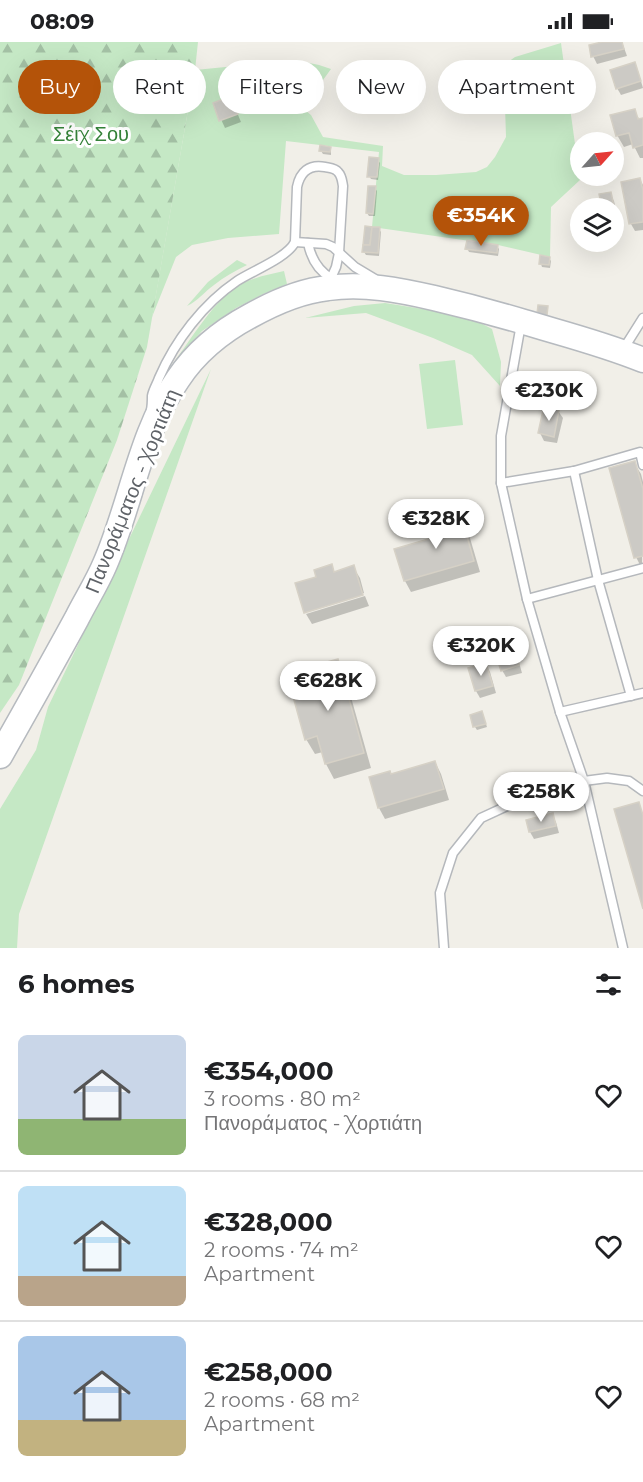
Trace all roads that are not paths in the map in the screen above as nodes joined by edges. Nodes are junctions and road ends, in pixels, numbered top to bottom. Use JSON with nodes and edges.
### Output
{"nodes":[{"id":1,"x":295,"y":242,"type":"junction"},
{"id":2,"x":308,"y":243,"type":"junction"},
{"id":3,"x":339,"y":253,"type":"junction"},
{"id":4,"x":329,"y":283,"type":"junction"},
{"id":5,"x":410,"y":293,"type":"junction"},
{"id":6,"x":643,"y":318,"type":"edge"},
{"id":7,"x":521,"y":321,"type":"junction"},
{"id":8,"x":629,"y":349,"type":"edge"},
{"id":9,"x":149,"y":437,"type":"junction"},
{"id":10,"x":643,"y":465,"type":"edge"},
{"id":11,"x":574,"y":471,"type":"junction"},
{"id":12,"x":501,"y":483,"type":"junction"},
{"id":13,"x":643,"y":568,"type":"edge"},
{"id":14,"x":598,"y":580,"type":"junction"},
{"id":15,"x":527,"y":599,"type":"junction"},
{"id":16,"x":643,"y":693,"type":"edge"},
{"id":17,"x":631,"y":696,"type":"junction"},
{"id":18,"x":560,"y":712,"type":"junction"},
{"id":19,"x":0,"y":756,"type":"edge"},
{"id":20,"x":584,"y":781,"type":"junction"},
{"id":21,"x":643,"y":791,"type":"edge"},
{"id":22,"x":444,"y":948,"type":"edge"},
{"id":23,"x":623,"y":948,"type":"edge"}],
"edges":[{"from":1,"to":2,"type":"lane"},
{"from":1,"to":3,"type":"lane"},
{"from":1,"to":9,"type":"lane"},
{"from":2,"to":3,"type":"lane"},
{"from":2,"to":4,"type":"lane"},
{"from":3,"to":4,"type":"lane"},
{"from":3,"to":5,"type":"lane"},
{"from":4,"to":5,"type":"main road","name":"Πανοράματος - Χορτιάτη"},
{"from":4,"to":9,"type":"main road","name":"Πανοράματος - Χορτιάτη"},
{"from":5,"to":7,"type":"main road","name":"Πανοράματος - Χορτιάτη"},
{"from":6,"to":8,"type":"lane"},
{"from":7,"to":8,"type":"main road","name":"Πανοράματος - Χορτιάτη"},
{"from":7,"to":12,"type":"lane"},
{"from":9,"to":19,"type":"main road","name":"Πανοράματος - Χορτιάτη"},
{"from":10,"to":11,"type":"lane"},
{"from":11,"to":12,"type":"lane"},
{"from":11,"to":14,"type":"lane"},
{"from":12,"to":15,"type":"lane"},
{"from":13,"to":14,"type":"lane"},
{"from":14,"to":15,"type":"lane"},
{"from":14,"to":17,"type":"lane"},
{"from":15,"to":18,"type":"lane"},
{"from":16,"to":17,"type":"lane"},
{"from":17,"to":18,"type":"lane"},
{"from":18,"to":20,"type":"lane"},
{"from":20,"to":21,"type":"lane"},
{"from":20,"to":22,"type":"lane"},
{"from":20,"to":23,"type":"lane"}]}
